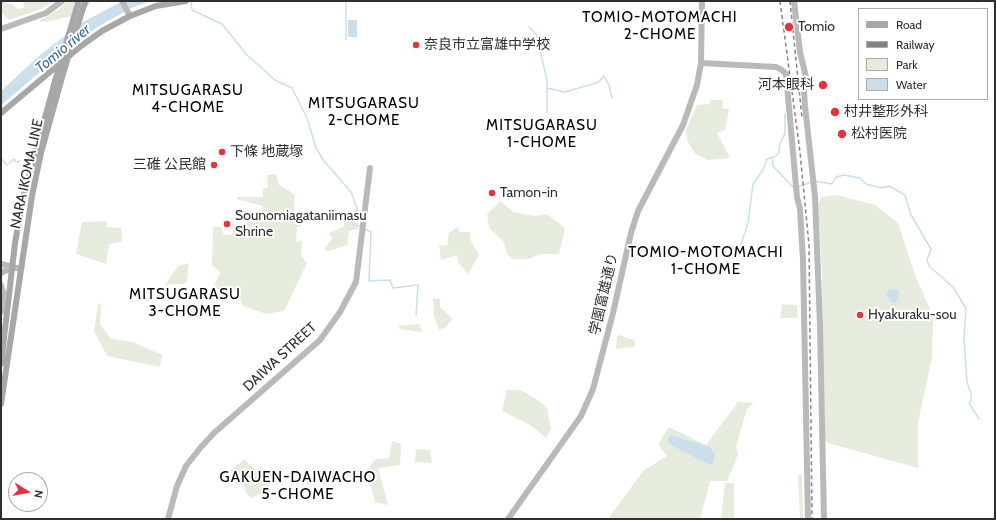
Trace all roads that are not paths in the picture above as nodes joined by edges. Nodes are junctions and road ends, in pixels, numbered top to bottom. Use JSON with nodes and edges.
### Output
{"nodes":[{"id":1,"x":62,"y":1,"type":"edge"},
{"id":2,"x":79,"y":1,"type":"edge"},
{"id":3,"x":86,"y":1,"type":"edge"},
{"id":4,"x":122,"y":1,"type":"edge"},
{"id":5,"x":186,"y":1,"type":"edge"},
{"id":6,"x":702,"y":1,"type":"edge"},
{"id":7,"x":794,"y":1,"type":"edge"},
{"id":8,"x":128,"y":13,"type":"junction"},
{"id":9,"x":1,"y":29,"type":"edge"},
{"id":10,"x":701,"y":63,"type":"junction"},
{"id":11,"x":2,"y":110,"type":"edge"},
{"id":12,"x":370,"y":168,"type":"dead end"},
{"id":13,"x":1,"y":264,"type":"edge"},
{"id":14,"x":13,"y":267,"type":"junction"},
{"id":15,"x":21,"y":269,"type":"junction"},
{"id":16,"x":1,"y":272,"type":"edge"},
{"id":17,"x":1,"y":285,"type":"edge"},
{"id":18,"x":1,"y":312,"type":"edge"},
{"id":19,"x":1,"y":364,"type":"edge"},
{"id":20,"x":1,"y":404,"type":"edge"},
{"id":21,"x":168,"y":519,"type":"edge"},
{"id":22,"x":508,"y":519,"type":"edge"},
{"id":23,"x":808,"y":519,"type":"edge"},
{"id":24,"x":824,"y":519,"type":"edge"}],
"edges":[{"from":1,"to":9,"type":"street"},
{"from":2,"to":14,"type":"main road","name":"NARA IKOMA LINE","bridge":true},
{"from":3,"to":15,"type":"main road","name":"NARA IKOMA LINE","bridge":true},
{"from":4,"to":8,"type":"street"},
{"from":5,"to":8,"type":"main road"},
{"from":6,"to":10,"type":"street","name":"学園富雄通り"},
{"from":7,"to":24,"type":"street"},
{"from":8,"to":11,"type":"main road"},
{"from":10,"to":22,"type":"street","name":"学園富雄通り"},
{"from":10,"to":23,"type":"street"},
{"from":12,"to":21,"type":"street","name":"DAIWA STREET"},
{"from":13,"to":14,"type":"street"},
{"from":14,"to":15,"type":"street"},
{"from":14,"to":16,"type":"street"},
{"from":14,"to":19,"type":"main road","name":"NARA IKOMA LINE"},
{"from":15,"to":20,"type":"main road","name":"NARA IKOMA LINE"},
{"from":17,"to":18,"type":"street"}]}
